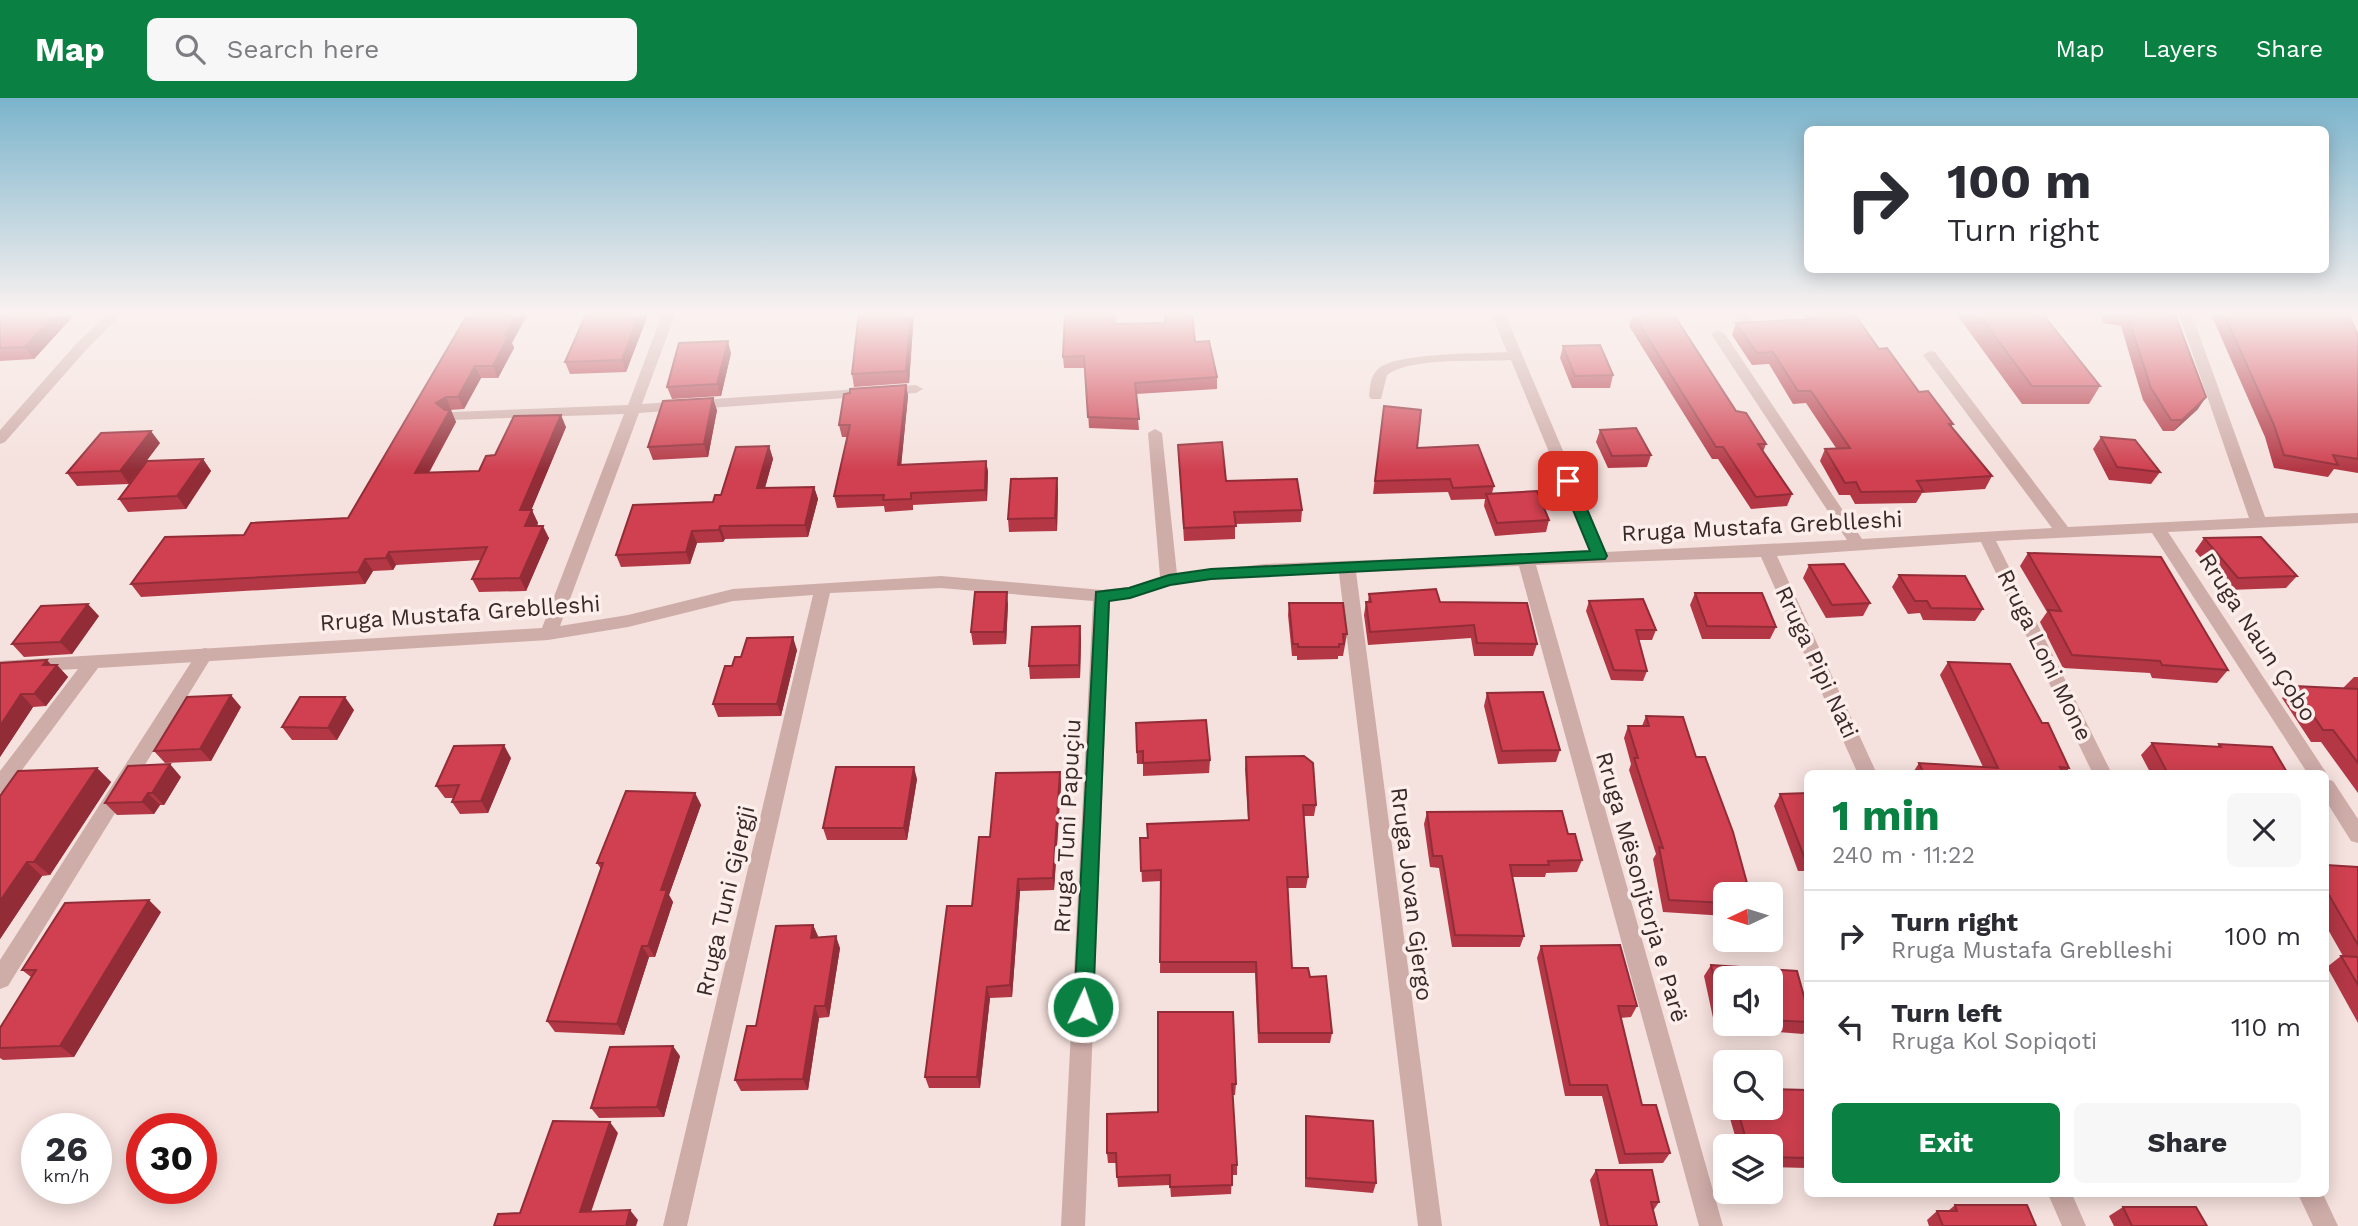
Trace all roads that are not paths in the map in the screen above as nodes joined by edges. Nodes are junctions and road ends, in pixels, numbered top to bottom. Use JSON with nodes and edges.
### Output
{"nodes":[{"id":1,"x":65,"y":365,"type":"edge"},
{"id":2,"x":650,"y":365,"type":"edge"},
{"id":3,"x":1410,"y":365,"type":"edge"},
{"id":4,"x":1519,"y":365,"type":"edge"},
{"id":5,"x":1738,"y":365,"type":"edge"},
{"id":6,"x":1937,"y":365,"type":"edge"},
{"id":7,"x":2203,"y":365,"type":"edge"},
{"id":8,"x":916,"y":389,"type":"dead end"},
{"id":9,"x":1376,"y":396,"type":"dead end"},
{"id":10,"x":634,"y":409,"type":"junction"},
{"id":11,"x":452,"y":416,"type":"edge"},
{"id":12,"x":1155,"y":433,"type":"dead end"},
{"id":13,"x":0,"y":439,"type":"edge"},
{"id":14,"x":2358,"y":518,"type":"edge"},
{"id":15,"x":2259,"y":523,"type":"junction"},
{"id":16,"x":2157,"y":528,"type":"junction"},
{"id":17,"x":2064,"y":533,"type":"junction"},
{"id":18,"x":1986,"y":536,"type":"junction"},
{"id":19,"x":1857,"y":545,"type":"junction"},
{"id":20,"x":1767,"y":551,"type":"junction"},
{"id":21,"x":1600,"y":556,"type":"junction"},
{"id":22,"x":1526,"y":560,"type":"junction"},
{"id":23,"x":1346,"y":568,"type":"junction"},
{"id":24,"x":1169,"y":580,"type":"junction"},
{"id":25,"x":823,"y":588,"type":"junction"},
{"id":26,"x":1102,"y":596,"type":"junction"},
{"id":27,"x":548,"y":634,"type":"junction"},
{"id":28,"x":205,"y":654,"type":"junction"},
{"id":29,"x":93,"y":661,"type":"junction"},
{"id":30,"x":0,"y":667,"type":"edge"},
{"id":31,"x":1866,"y":770,"type":"edge"},
{"id":32,"x":2101,"y":770,"type":"edge"},
{"id":33,"x":2315,"y":770,"type":"edge"},
{"id":34,"x":0,"y":785,"type":"edge"},
{"id":35,"x":2329,"y":791,"type":"edge"},
{"id":36,"x":2358,"y":835,"type":"edge"},
{"id":37,"x":0,"y":979,"type":"edge"},
{"id":38,"x":2061,"y":1197,"type":"edge"},
{"id":39,"x":2311,"y":1197,"type":"edge"},
{"id":40,"x":674,"y":1226,"type":"edge"},
{"id":41,"x":1073,"y":1226,"type":"edge"},
{"id":42,"x":1430,"y":1226,"type":"edge"},
{"id":43,"x":1711,"y":1226,"type":"edge"},
{"id":44,"x":2074,"y":1226,"type":"edge"},
{"id":45,"x":2326,"y":1226,"type":"edge"}],
"edges":[{"from":1,"to":13,"type":"street"},
{"from":2,"to":10,"type":"street"},
{"from":3,"to":9,"type":"street"},
{"from":4,"to":21,"type":"street"},
{"from":5,"to":19,"type":"street"},
{"from":6,"to":17,"type":"street"},
{"from":7,"to":15,"type":"street"},
{"from":8,"to":10,"type":"street"},
{"from":10,"to":11,"type":"street"},
{"from":10,"to":27,"type":"street"},
{"from":12,"to":24,"type":"street"},
{"from":14,"to":15,"type":"street","name":"Rruga Mustafa Greblleshi"},
{"from":15,"to":16,"type":"street","name":"Rruga Mustafa Greblleshi"},
{"from":16,"to":17,"type":"street","name":"Rruga Mustafa Greblleshi"},
{"from":16,"to":33,"type":"street","name":"Rruga Naun Çobo"},
{"from":17,"to":18,"type":"street","name":"Rruga Mustafa Greblleshi"},
{"from":18,"to":19,"type":"street","name":"Rruga Mustafa Greblleshi"},
{"from":18,"to":32,"type":"street","name":"Rruga Loni Mone"},
{"from":19,"to":20,"type":"street","name":"Rruga Mustafa Greblleshi"},
{"from":20,"to":21,"type":"street","name":"Rruga Mustafa Greblleshi"},
{"from":20,"to":31,"type":"street","name":"Rruga Pipi Nati"},
{"from":21,"to":22,"type":"street","name":"Rruga Mustafa Greblleshi"},
{"from":22,"to":23,"type":"street","name":"Rruga Mustafa Greblleshi"},
{"from":22,"to":43,"type":"street","name":"Rruga Mësonjtorja e Parë"},
{"from":23,"to":24,"type":"street","name":"Rruga Mustafa Greblleshi"},
{"from":23,"to":42,"type":"street","name":"Rruga Jovan Gjergo"},
{"from":24,"to":26,"type":"street","name":"Rruga Mustafa Greblleshi"},
{"from":25,"to":26,"type":"street","name":"Rruga Mustafa Greblleshi"},
{"from":25,"to":27,"type":"street","name":"Rruga Mustafa Greblleshi"},
{"from":25,"to":40,"type":"street","name":"Rruga Tuni Gjergji"},
{"from":26,"to":41,"type":"street","name":"Rruga Tuni Papuçiu"},
{"from":27,"to":28,"type":"street","name":"Rruga Mustafa Greblleshi"},
{"from":28,"to":29,"type":"street","name":"Rruga Mustafa Greblleshi"},
{"from":28,"to":37,"type":"street"},
{"from":29,"to":30,"type":"street","name":"Rruga Mustafa Greblleshi"},
{"from":29,"to":34,"type":"street"},
{"from":35,"to":36,"type":"street"},
{"from":38,"to":44,"type":"street"},
{"from":39,"to":45,"type":"street"}]}
